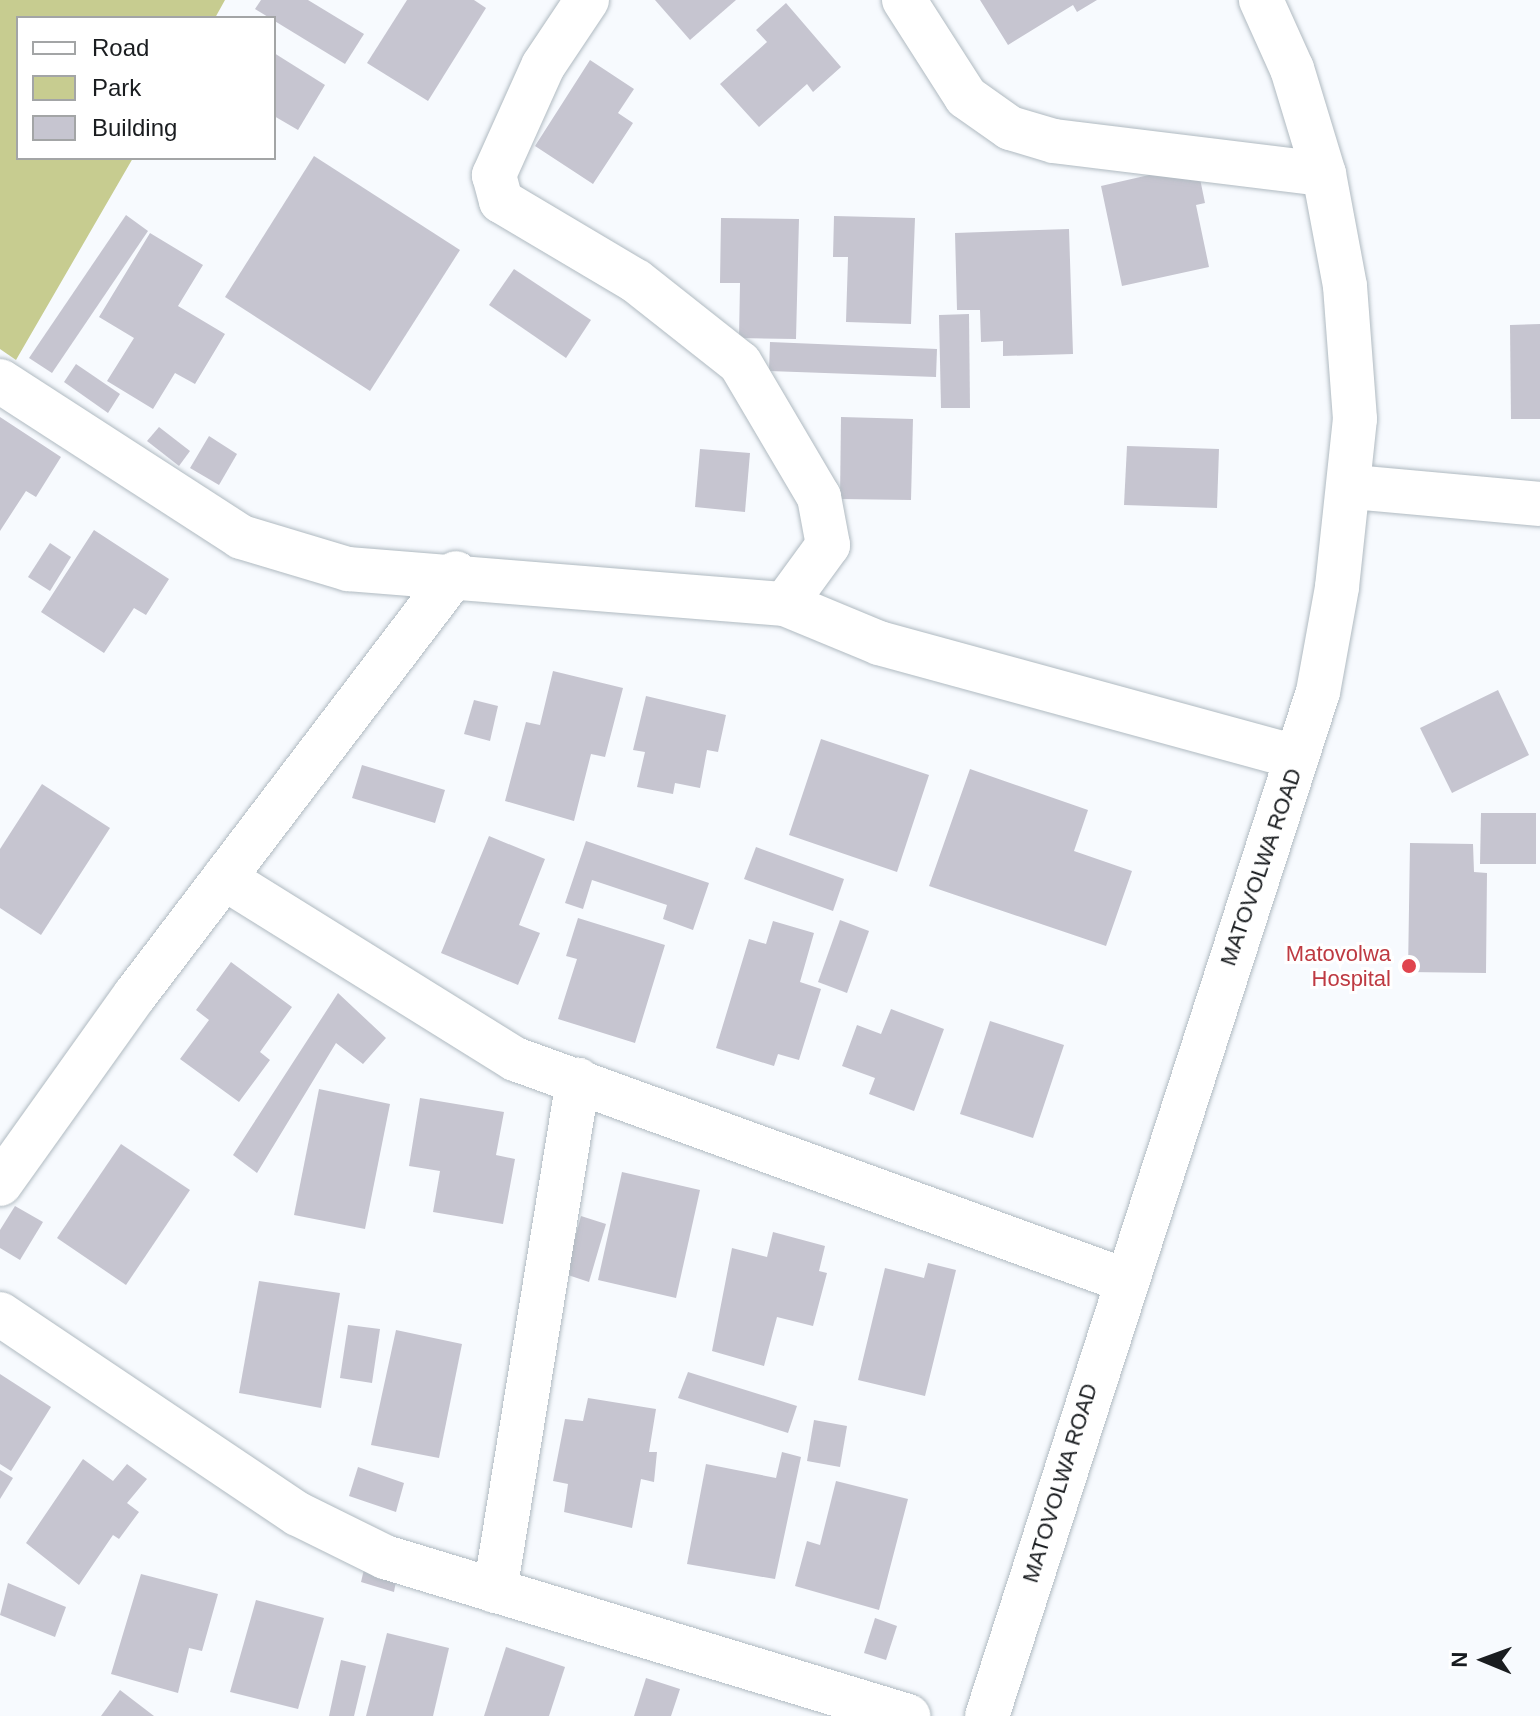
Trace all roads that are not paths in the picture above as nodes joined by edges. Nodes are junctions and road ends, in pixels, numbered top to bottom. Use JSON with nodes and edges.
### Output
{"nodes":[{"id":1,"x":587,"y":0,"type":"edge"},
{"id":2,"x":904,"y":0,"type":"edge"},
{"id":3,"x":1261,"y":0,"type":"edge"},
{"id":4,"x":1324,"y":174,"type":"junction"},
{"id":5,"x":0,"y":381,"type":"edge"},
{"id":6,"x":1353,"y":487,"type":"junction"},
{"id":7,"x":1540,"y":504,"type":"edge"},
{"id":8,"x":456,"y":573,"type":"junction"},
{"id":9,"x":785,"y":604,"type":"junction"},
{"id":10,"x":1297,"y":757,"type":"junction"},
{"id":11,"x":224,"y":878,"type":"junction"},
{"id":12,"x":578,"y":1080,"type":"junction"},
{"id":13,"x":0,"y":1184,"type":"edge"},
{"id":14,"x":1124,"y":1280,"type":"junction"},
{"id":15,"x":0,"y":1314,"type":"edge"},
{"id":16,"x":495,"y":1591,"type":"junction"},
{"id":17,"x":908,"y":1716,"type":"edge"},
{"id":18,"x":987,"y":1716,"type":"edge"}],
"edges":[{"from":1,"to":9,"type":"street"},
{"from":2,"to":4,"type":"street"},
{"from":3,"to":4,"type":"street","name":"MATOVOLWA ROAD"},
{"from":4,"to":6,"type":"street","name":"MATOVOLWA ROAD"},
{"from":5,"to":8,"type":"street"},
{"from":6,"to":7,"type":"street"},
{"from":6,"to":10,"type":"street","name":"MATOVOLWA ROAD"},
{"from":8,"to":9,"type":"street"},
{"from":8,"to":11,"type":"street"},
{"from":9,"to":10,"type":"street"},
{"from":10,"to":14,"type":"street","name":"MATOVOLWA ROAD"},
{"from":11,"to":12,"type":"street"},
{"from":11,"to":13,"type":"street"},
{"from":12,"to":14,"type":"street"},
{"from":12,"to":16,"type":"street"},
{"from":14,"to":18,"type":"street","name":"MATOVOLWA ROAD"},
{"from":15,"to":16,"type":"street"},
{"from":16,"to":17,"type":"street"}]}
